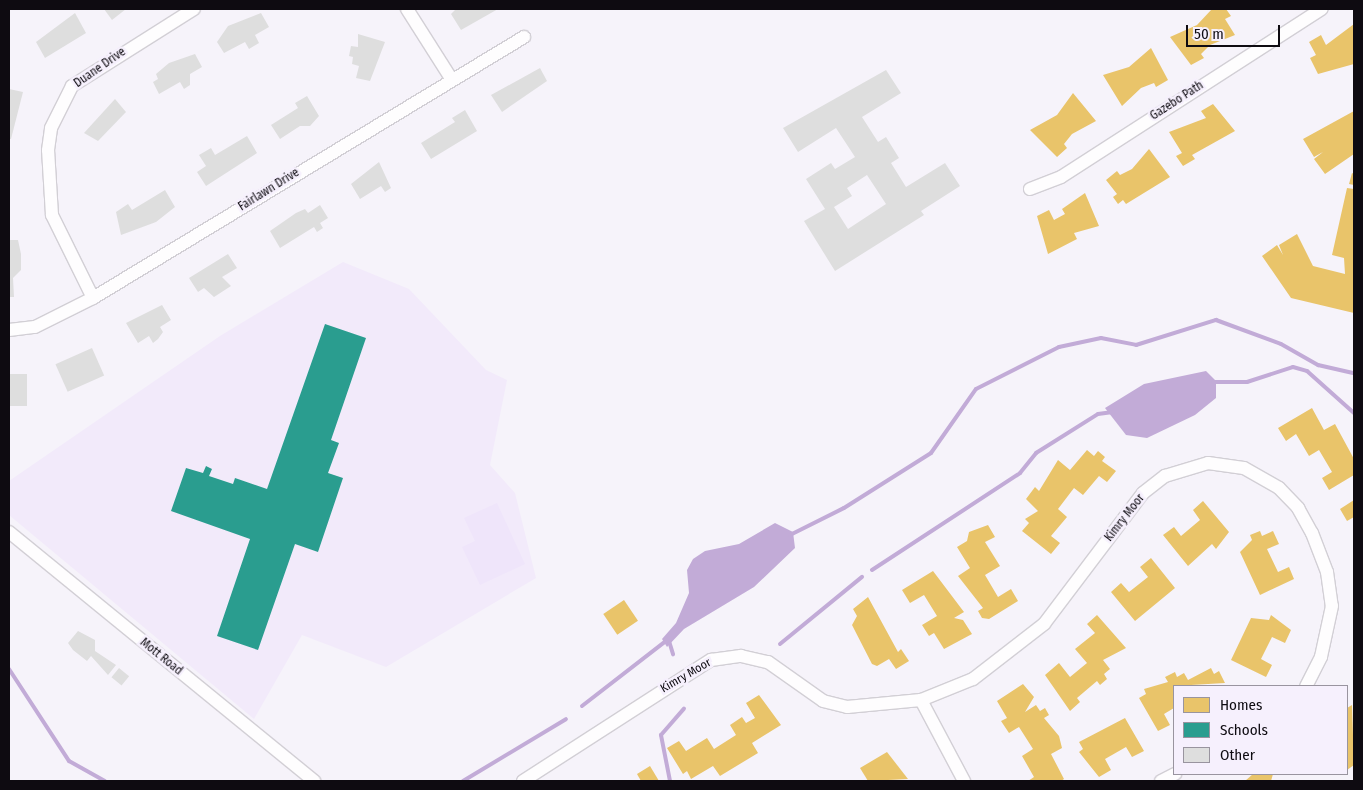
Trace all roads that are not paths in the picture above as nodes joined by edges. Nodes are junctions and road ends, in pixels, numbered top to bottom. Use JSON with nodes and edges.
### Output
{"nodes":[{"id":1,"x":194,"y":9,"type":"edge"},
{"id":2,"x":407,"y":9,"type":"edge"},
{"id":3,"x":1322,"y":9,"type":"edge"},
{"id":4,"x":524,"y":37,"type":"dead end"},
{"id":5,"x":452,"y":80,"type":"junction"},
{"id":6,"x":1030,"y":189,"type":"dead end"},
{"id":7,"x":93,"y":298,"type":"junction"},
{"id":8,"x":9,"y":330,"type":"edge"},
{"id":9,"x":9,"y":532,"type":"edge"},
{"id":10,"x":1307,"y":685,"type":"edge"},
{"id":11,"x":921,"y":700,"type":"junction"},
{"id":12,"x":1173,"y":775,"type":"edge"},
{"id":13,"x":314,"y":781,"type":"edge"},
{"id":14,"x":523,"y":781,"type":"edge"},
{"id":15,"x":964,"y":781,"type":"edge"},
{"id":16,"x":1162,"y":781,"type":"edge"}],
"edges":[{"from":1,"to":7,"type":"street","name":"Duane Drive"},
{"from":2,"to":5,"type":"street"},
{"from":3,"to":6,"type":"street","name":"Gazebo Path"},
{"from":4,"to":5,"type":"street","name":"Fairlawn Drive"},
{"from":5,"to":7,"type":"street","name":"Fairlawn Drive"},
{"from":7,"to":8,"type":"street","name":"Fairlawn Drive"},
{"from":9,"to":13,"type":"street","name":"Mott Road"},
{"from":10,"to":11,"type":"street","name":"Kimry Moor"},
{"from":11,"to":14,"type":"street","name":"Kimry Moor"},
{"from":11,"to":15,"type":"street"},
{"from":12,"to":16,"type":"street"}]}
